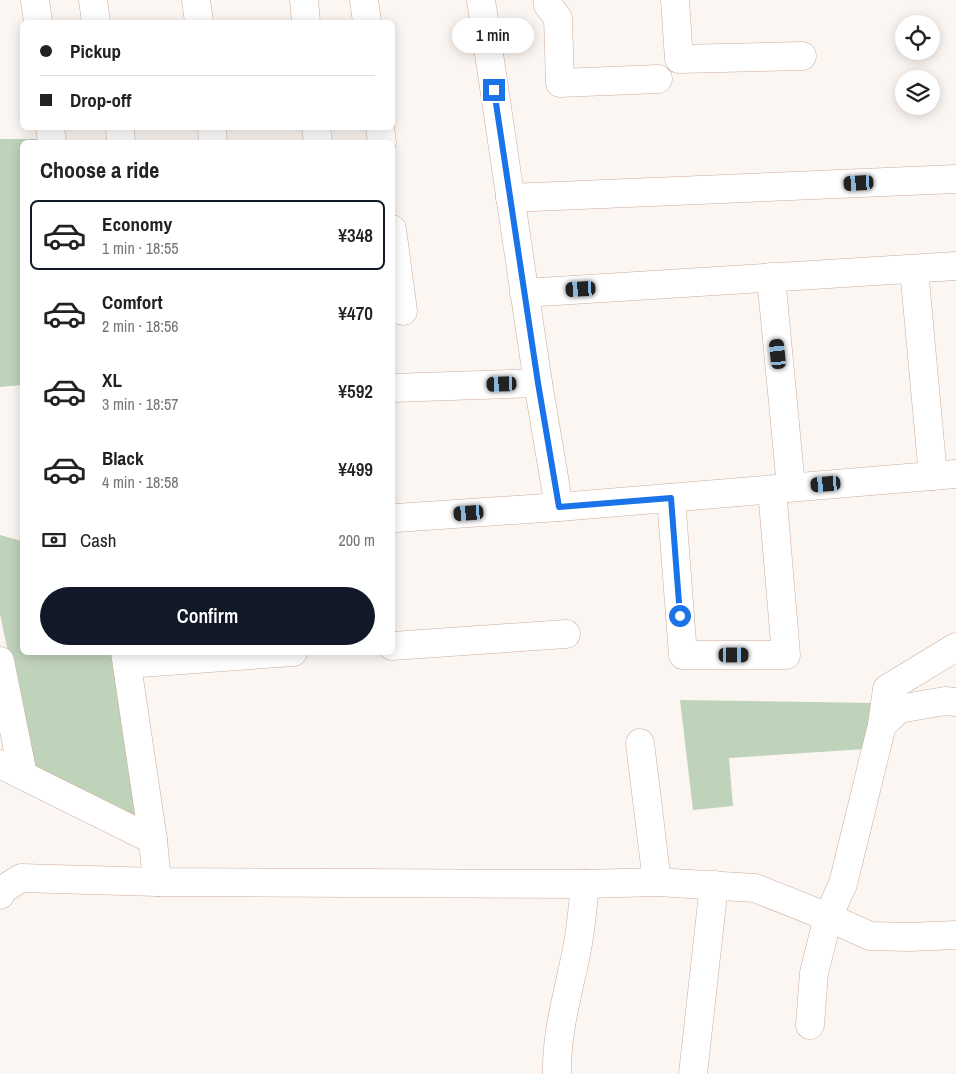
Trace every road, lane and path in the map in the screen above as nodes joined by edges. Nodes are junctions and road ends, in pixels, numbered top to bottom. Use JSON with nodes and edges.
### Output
{"nodes":[{"id":1,"x":35,"y":0,"type":"edge"},
{"id":2,"x":92,"y":0,"type":"edge"},
{"id":3,"x":196,"y":0,"type":"edge"},
{"id":4,"x":304,"y":0,"type":"edge"},
{"id":5,"x":364,"y":0,"type":"edge"},
{"id":6,"x":481,"y":0,"type":"edge"},
{"id":7,"x":548,"y":0,"type":"edge"},
{"id":8,"x":676,"y":0,"type":"edge"},
{"id":9,"x":38,"y":20,"type":"edge"},
{"id":10,"x":96,"y":20,"type":"edge"},
{"id":11,"x":199,"y":20,"type":"edge"},
{"id":12,"x":306,"y":20,"type":"edge"},
{"id":13,"x":367,"y":20,"type":"edge"},
{"id":14,"x":802,"y":56,"type":"dead end"},
{"id":15,"x":658,"y":79,"type":"dead end"},
{"id":16,"x":956,"y":179,"type":"edge"},
{"id":17,"x":510,"y":198,"type":"junction"},
{"id":18,"x":395,"y":254,"type":"edge"},
{"id":19,"x":956,"y":266,"type":"edge"},
{"id":20,"x":914,"y":269,"type":"junction"},
{"id":21,"x":771,"y":277,"type":"junction"},
{"id":22,"x":524,"y":293,"type":"junction"},
{"id":23,"x":402,"y":311,"type":"dead end"},
{"id":24,"x":538,"y":383,"type":"junction"},
{"id":25,"x":395,"y":388,"type":"edge"},
{"id":26,"x":944,"y":474,"type":"edge"},
{"id":27,"x":781,"y":488,"type":"junction"},
{"id":28,"x":671,"y":498,"type":"junction"},
{"id":29,"x":559,"y":507,"type":"junction"},
{"id":30,"x":396,"y":518,"type":"dead end"},
{"id":31,"x":566,"y":634,"type":"dead end"},
{"id":32,"x":395,"y":646,"type":"edge"},
{"id":33,"x":956,"y":646,"type":"edge"},
{"id":34,"x":210,"y":655,"type":"edge"},
{"id":35,"x":126,"y":658,"type":"edge"},
{"id":36,"x":0,"y":661,"type":"edge"},
{"id":37,"x":956,"y":702,"type":"edge"},
{"id":38,"x":882,"y":725,"type":"junction"},
{"id":39,"x":640,"y":744,"type":"dead end"},
{"id":40,"x":12,"y":770,"type":"edge"},
{"id":41,"x":153,"y":840,"type":"junction"},
{"id":42,"x":157,"y":882,"type":"junction"},
{"id":43,"x":657,"y":882,"type":"junction"},
{"id":44,"x":585,"y":884,"type":"junction"},
{"id":45,"x":714,"y":885,"type":"junction"},
{"id":46,"x":0,"y":895,"type":"edge"},
{"id":47,"x":828,"y":917,"type":"junction"},
{"id":48,"x":956,"y":935,"type":"edge"},
{"id":49,"x":810,"y":1025,"type":"dead end"},
{"id":50,"x":557,"y":1074,"type":"edge"},
{"id":51,"x":693,"y":1074,"type":"edge"}],
"edges":[{"from":1,"to":9,"type":"street"},
{"from":2,"to":10,"type":"street"},
{"from":3,"to":11,"type":"street"},
{"from":4,"to":12,"type":"street"},
{"from":5,"to":13,"type":"street"},
{"from":6,"to":17,"type":"street"},
{"from":7,"to":15,"type":"street"},
{"from":8,"to":14,"type":"street"},
{"from":16,"to":17,"type":"street"},
{"from":17,"to":22,"type":"street"},
{"from":18,"to":23,"type":"street"},
{"from":19,"to":20,"type":"street"},
{"from":20,"to":21,"type":"street"},
{"from":20,"to":26,"type":"street"},
{"from":21,"to":22,"type":"street"},
{"from":21,"to":27,"type":"street"},
{"from":22,"to":24,"type":"street"},
{"from":24,"to":25,"type":"street"},
{"from":24,"to":29,"type":"street"},
{"from":26,"to":27,"type":"street"},
{"from":27,"to":28,"type":"street"},
{"from":27,"to":28,"type":"street"},
{"from":28,"to":29,"type":"street"},
{"from":29,"to":30,"type":"street"},
{"from":31,"to":32,"type":"street"},
{"from":33,"to":38,"type":"street"},
{"from":34,"to":35,"type":"street"},
{"from":35,"to":41,"type":"street"},
{"from":36,"to":40,"type":"street"},
{"from":37,"to":38,"type":"street"},
{"from":38,"to":47,"type":"street"},
{"from":39,"to":43,"type":"street"},
{"from":40,"to":41,"type":"street"},
{"from":41,"to":42,"type":"street"},
{"from":42,"to":44,"type":"street"},
{"from":42,"to":46,"type":"street"},
{"from":43,"to":44,"type":"street"},
{"from":43,"to":45,"type":"street"},
{"from":44,"to":50,"type":"street"},
{"from":45,"to":47,"type":"street"},
{"from":45,"to":51,"type":"street"},
{"from":47,"to":48,"type":"street"},
{"from":47,"to":49,"type":"street"}]}
